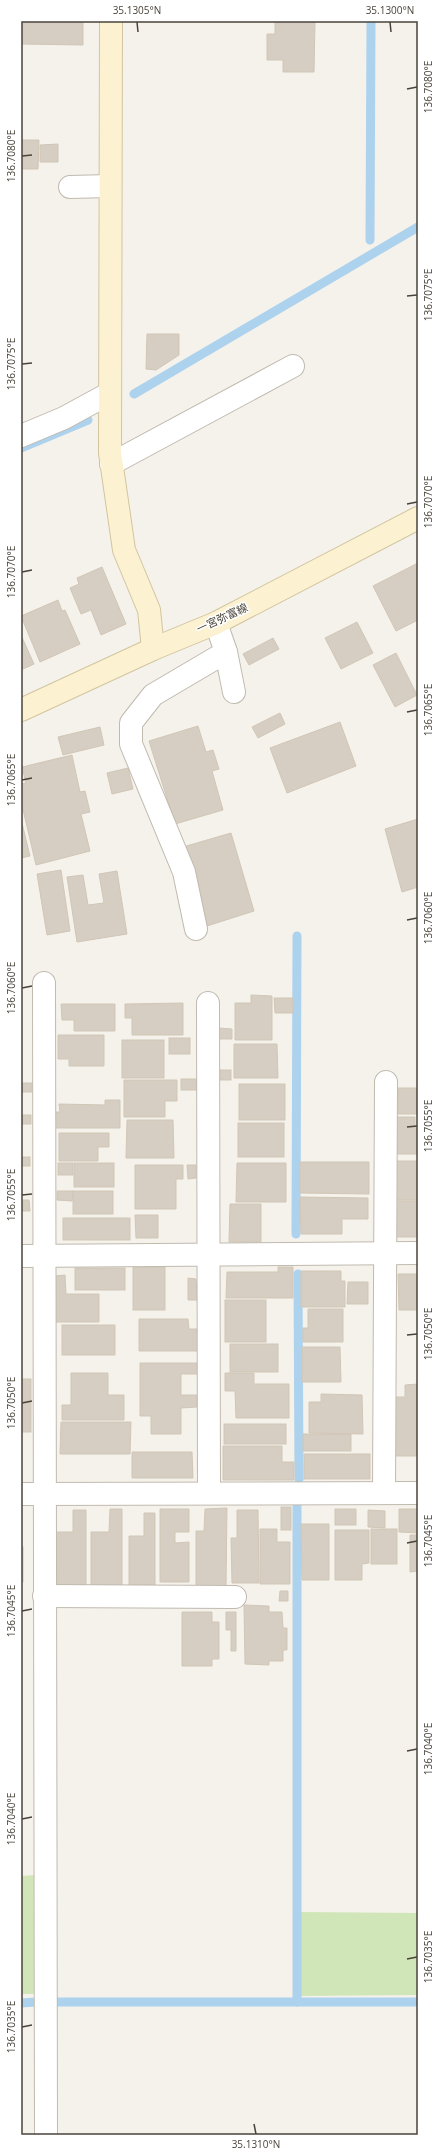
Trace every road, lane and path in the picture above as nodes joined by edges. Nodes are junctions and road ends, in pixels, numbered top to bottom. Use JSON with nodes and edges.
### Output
{"nodes":[{"id":1,"x":111,"y":21,"type":"edge"},
{"id":2,"x":110,"y":186,"type":"junction"},
{"id":3,"x":70,"y":187,"type":"dead end"},
{"id":4,"x":293,"y":366,"type":"dead end"},
{"id":5,"x":110,"y":393,"type":"junction"},
{"id":6,"x":21,"y":436,"type":"edge"},
{"id":7,"x":111,"y":464,"type":"junction"},
{"id":8,"x":418,"y":518,"type":"edge"},
{"id":9,"x":216,"y":623,"type":"junction"},
{"id":10,"x":153,"y":649,"type":"junction"},
{"id":11,"x":226,"y":652,"type":"junction"},
{"id":12,"x":234,"y":692,"type":"dead end"},
{"id":13,"x":21,"y":710,"type":"edge"},
{"id":14,"x":196,"y":929,"type":"dead end"},
{"id":15,"x":44,"y":983,"type":"dead end"},
{"id":16,"x":208,"y":1003,"type":"dead end"},
{"id":17,"x":386,"y":1082,"type":"dead end"},
{"id":18,"x":386,"y":1253,"type":"junction"},
{"id":19,"x":418,"y":1253,"type":"edge"},
{"id":20,"x":44,"y":1255,"type":"junction"},
{"id":21,"x":209,"y":1255,"type":"junction"},
{"id":22,"x":21,"y":1256,"type":"edge"},
{"id":23,"x":209,"y":1493,"type":"junction"},
{"id":24,"x":384,"y":1493,"type":"junction"},
{"id":25,"x":418,"y":1493,"type":"edge"},
{"id":26,"x":21,"y":1494,"type":"edge"},
{"id":27,"x":44,"y":1494,"type":"junction"},
{"id":28,"x":44,"y":1596,"type":"junction"},
{"id":29,"x":235,"y":1597,"type":"dead end"},
{"id":30,"x":46,"y":2135,"type":"edge"}],
"edges":[{"from":1,"to":2,"type":"street"},
{"from":2,"to":3,"type":"street"},
{"from":2,"to":5,"type":"street"},
{"from":4,"to":7,"type":"street"},
{"from":5,"to":6,"type":"street"},
{"from":5,"to":7,"type":"street"},
{"from":7,"to":10,"type":"street"},
{"from":8,"to":9,"type":"street","name":"一宮弥富線"},
{"from":9,"to":10,"type":"street","name":"一宮弥富線"},
{"from":9,"to":11,"type":"street"},
{"from":10,"to":13,"type":"street","name":"一宮弥富線"},
{"from":11,"to":12,"type":"street"},
{"from":11,"to":14,"type":"street"},
{"from":15,"to":20,"type":"street"},
{"from":16,"to":21,"type":"street"},
{"from":17,"to":18,"type":"street"},
{"from":18,"to":19,"type":"street"},
{"from":18,"to":21,"type":"street"},
{"from":18,"to":24,"type":"street"},
{"from":20,"to":21,"type":"street"},
{"from":20,"to":22,"type":"street"},
{"from":20,"to":27,"type":"street"},
{"from":21,"to":23,"type":"street"},
{"from":23,"to":24,"type":"street"},
{"from":23,"to":27,"type":"street"},
{"from":24,"to":25,"type":"street"},
{"from":26,"to":27,"type":"street"},
{"from":27,"to":28,"type":"street"},
{"from":28,"to":29,"type":"street"},
{"from":28,"to":30,"type":"street"}]}
